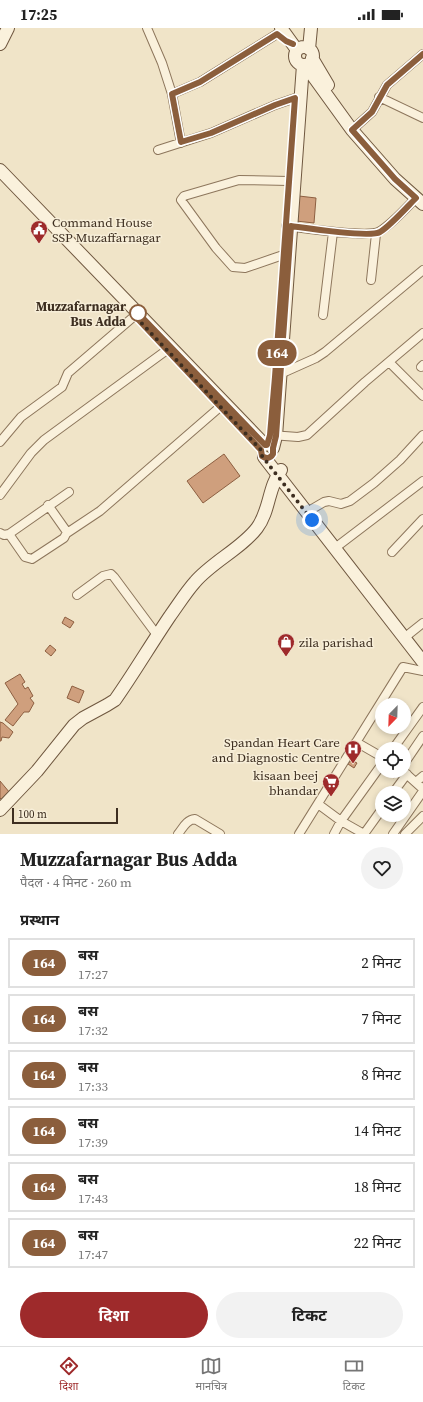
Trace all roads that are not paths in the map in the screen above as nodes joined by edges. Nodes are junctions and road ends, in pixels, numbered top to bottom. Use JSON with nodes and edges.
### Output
{"nodes":[{"id":1,"x":8,"y":28,"type":"edge"},
{"id":2,"x":146,"y":28,"type":"edge"},
{"id":3,"x":304,"y":28,"type":"edge"},
{"id":4,"x":311,"y":28,"type":"edge"},
{"id":5,"x":277,"y":30,"type":"edge"},
{"id":6,"x":0,"y":44,"type":"edge"},
{"id":7,"x":423,"y":54,"type":"edge"},
{"id":8,"x":302,"y":55,"type":"junction"},
{"id":9,"x":172,"y":94,"type":"junction"},
{"id":10,"x":298,"y":97,"type":"junction"},
{"id":11,"x":380,"y":97,"type":"junction"},
{"id":12,"x":423,"y":117,"type":"edge"},
{"id":13,"x":354,"y":128,"type":"junction"},
{"id":14,"x":181,"y":142,"type":"junction"},
{"id":15,"x":158,"y":150,"type":"dead end"},
{"id":16,"x":0,"y":170,"type":"edge"},
{"id":17,"x":0,"y":179,"type":"edge"},
{"id":18,"x":289,"y":181,"type":"junction"},
{"id":19,"x":421,"y":199,"type":"edge"},
{"id":20,"x":288,"y":226,"type":"junction"},
{"id":21,"x":333,"y":232,"type":"junction"},
{"id":22,"x":376,"y":234,"type":"junction"},
{"id":23,"x":283,"y":255,"type":"junction"},
{"id":24,"x":423,"y":270,"type":"edge"},
{"id":25,"x":371,"y":280,"type":"dead end"},
{"id":26,"x":137,"y":315,"type":"junction"},
{"id":27,"x":323,"y":315,"type":"dead end"},
{"id":28,"x":423,"y":333,"type":"edge"},
{"id":29,"x":169,"y":349,"type":"junction"},
{"id":30,"x":389,"y":362,"type":"junction"},
{"id":31,"x":278,"y":375,"type":"junction"},
{"id":32,"x":423,"y":396,"type":"edge"},
{"id":33,"x":220,"y":407,"type":"junction"},
{"id":34,"x":423,"y":435,"type":"edge"},
{"id":35,"x":0,"y":442,"type":"edge"},
{"id":36,"x":269,"y":447,"type":"junction"},
{"id":37,"x":279,"y":472,"type":"junction"},
{"id":38,"x":423,"y":481,"type":"edge"},
{"id":39,"x":69,"y":492,"type":"dead end"},
{"id":40,"x":0,"y":495,"type":"edge"},
{"id":41,"x":48,"y":505,"type":"junction"},
{"id":42,"x":312,"y":509,"type":"junction"},
{"id":43,"x":423,"y":519,"type":"edge"},
{"id":44,"x":2,"y":533,"type":"edge"},
{"id":45,"x":67,"y":533,"type":"junction"},
{"id":46,"x":339,"y":545,"type":"junction"},
{"id":47,"x":392,"y":552,"type":"dead end"},
{"id":48,"x":77,"y":595,"type":"dead end"},
{"id":49,"x":423,"y":622,"type":"edge"},
{"id":50,"x":157,"y":635,"type":"junction"},
{"id":51,"x":407,"y":635,"type":"junction"},
{"id":52,"x":423,"y":651,"type":"edge"},
{"id":53,"x":423,"y":662,"type":"edge"},
{"id":54,"x":423,"y":671,"type":"edge"},
{"id":55,"x":423,"y":707,"type":"edge"},
{"id":56,"x":423,"y":736,"type":"edge"},
{"id":57,"x":356,"y":742,"type":"junction"},
{"id":58,"x":398,"y":742,"type":"edge"},
{"id":59,"x":375,"y":753,"type":"edge"},
{"id":60,"x":411,"y":754,"type":"edge"},
{"id":61,"x":375,"y":774,"type":"edge"},
{"id":62,"x":423,"y":776,"type":"edge"},
{"id":63,"x":411,"y":778,"type":"edge"},
{"id":64,"x":416,"y":782,"type":"junction"},
{"id":65,"x":423,"y":790,"type":"edge"},
{"id":66,"x":318,"y":804,"type":"junction"},
{"id":67,"x":0,"y":810,"type":"edge"},
{"id":68,"x":423,"y":816,"type":"edge"},
{"id":69,"x":375,"y":819,"type":"edge"},
{"id":70,"x":341,"y":821,"type":"junction"},
{"id":71,"x":178,"y":834,"type":"edge"},
{"id":72,"x":220,"y":834,"type":"edge"},
{"id":73,"x":299,"y":834,"type":"edge"},
{"id":74,"x":334,"y":834,"type":"edge"},
{"id":75,"x":364,"y":834,"type":"edge"},
{"id":76,"x":393,"y":834,"type":"edge"},
{"id":77,"x":405,"y":834,"type":"edge"}],
"edges":[{"from":1,"to":6,"type":"street"},
{"from":2,"to":9,"type":"street"},
{"from":3,"to":8,"type":"street"},
{"from":4,"to":8,"type":"street"},
{"from":5,"to":8,"type":"street"},
{"from":5,"to":9,"type":"street"},
{"from":7,"to":11,"type":"street"},
{"from":8,"to":10,"type":"street"},
{"from":8,"to":13,"type":"street"},
{"from":9,"to":14,"type":"street"},
{"from":10,"to":14,"type":"street"},
{"from":10,"to":18,"type":"street"},
{"from":10,"to":20,"type":"street"},
{"from":11,"to":12,"type":"street"},
{"from":11,"to":13,"type":"street"},
{"from":13,"to":19,"type":"street"},
{"from":14,"to":15,"type":"street"},
{"from":16,"to":26,"type":"street"},
{"from":17,"to":26,"type":"street"},
{"from":18,"to":20,"type":"street"},
{"from":18,"to":23,"type":"street"},
{"from":19,"to":22,"type":"street"},
{"from":20,"to":21,"type":"street"},
{"from":20,"to":23,"type":"street"},
{"from":20,"to":31,"type":"street"},
{"from":21,"to":22,"type":"street"},
{"from":21,"to":27,"type":"street"},
{"from":22,"to":25,"type":"street"},
{"from":23,"to":31,"type":"street"},
{"from":24,"to":31,"type":"street"},
{"from":26,"to":29,"type":"street"},
{"from":26,"to":35,"type":"street"},
{"from":28,"to":30,"type":"street"},
{"from":29,"to":33,"type":"street"},
{"from":29,"to":36,"type":"street"},
{"from":29,"to":40,"type":"street"},
{"from":30,"to":32,"type":"street"},
{"from":30,"to":36,"type":"street"},
{"from":31,"to":36,"type":"street"},
{"from":33,"to":36,"type":"street"},
{"from":33,"to":45,"type":"street"},
{"from":34,"to":42,"type":"street"},
{"from":36,"to":37,"type":"street"},
{"from":37,"to":42,"type":"street"},
{"from":37,"to":50,"type":"street"},
{"from":37,"to":51,"type":"street"},
{"from":38,"to":46,"type":"street"},
{"from":39,"to":41,"type":"street"},
{"from":41,"to":44,"type":"street"},
{"from":41,"to":45,"type":"street"},
{"from":42,"to":46,"type":"street"},
{"from":43,"to":47,"type":"street"},
{"from":44,"to":45,"type":"street"},
{"from":46,"to":51,"type":"street"},
{"from":48,"to":50,"type":"street"},
{"from":49,"to":51,"type":"street"},
{"from":50,"to":67,"type":"street"},
{"from":51,"to":52,"type":"street"},
{"from":51,"to":53,"type":"street"},
{"from":54,"to":57,"type":"street"},
{"from":55,"to":58,"type":"street"},
{"from":56,"to":60,"type":"street"},
{"from":57,"to":59,"type":"street"},
{"from":57,"to":66,"type":"street"},
{"from":61,"to":70,"type":"street"},
{"from":62,"to":64,"type":"street"},
{"from":63,"to":64,"type":"street"},
{"from":64,"to":65,"type":"street"},
{"from":65,"to":76,"type":"street"},
{"from":66,"to":70,"type":"street"},
{"from":66,"to":73,"type":"street"},
{"from":68,"to":77,"type":"street"},
{"from":69,"to":75,"type":"street"},
{"from":70,"to":74,"type":"street"},
{"from":70,"to":75,"type":"street"},
{"from":71,"to":72,"type":"street"}]}
